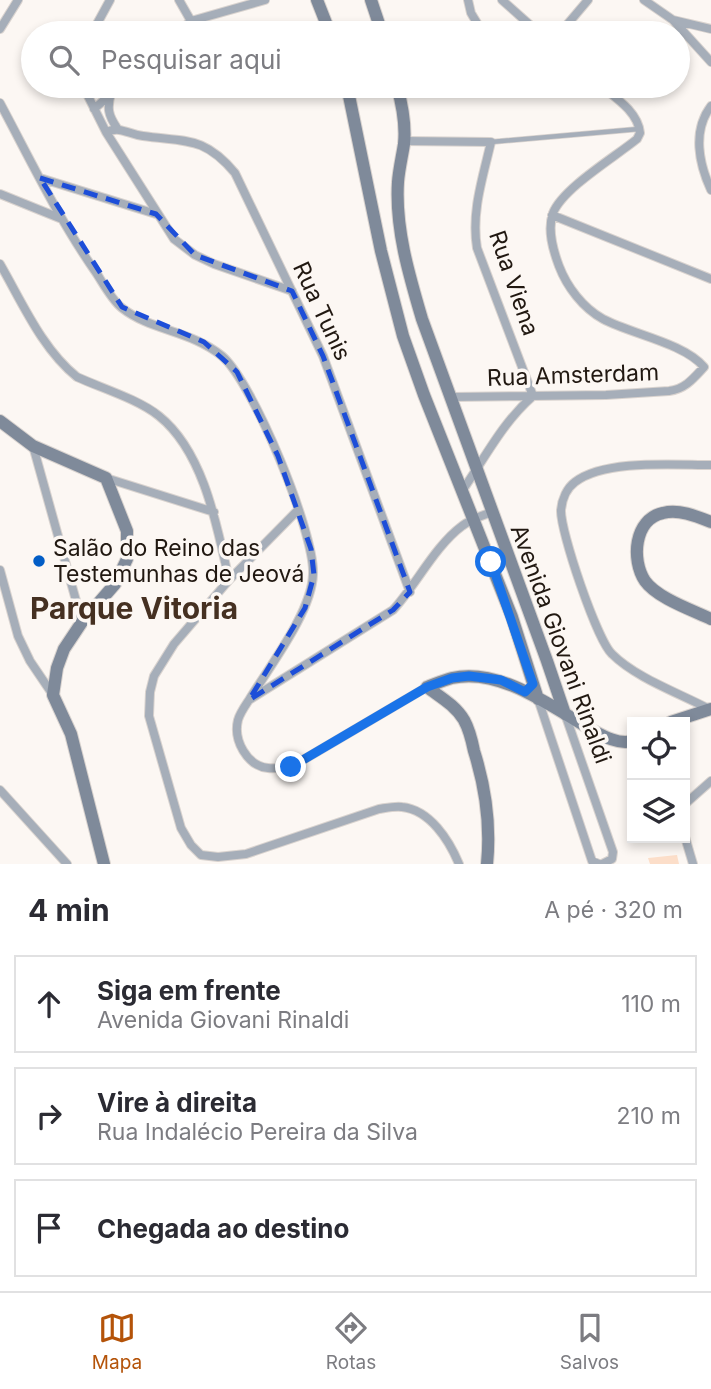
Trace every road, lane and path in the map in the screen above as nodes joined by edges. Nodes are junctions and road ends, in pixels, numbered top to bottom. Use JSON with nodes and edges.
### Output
{"nodes":[{"id":1,"x":18,"y":0,"type":"edge"},
{"id":2,"x":110,"y":0,"type":"edge"},
{"id":3,"x":179,"y":0,"type":"edge"},
{"id":4,"x":265,"y":0,"type":"edge"},
{"id":5,"x":317,"y":0,"type":"edge"},
{"id":6,"x":371,"y":0,"type":"edge"},
{"id":7,"x":468,"y":0,"type":"edge"},
{"id":8,"x":502,"y":0,"type":"edge"},
{"id":9,"x":588,"y":0,"type":"edge"},
{"id":10,"x":644,"y":0,"type":"edge"},
{"id":11,"x":673,"y":20,"type":"joint"},
{"id":12,"x":99,"y":21,"type":"edge"},
{"id":13,"x":191,"y":21,"type":"joint"},
{"id":14,"x":325,"y":21,"type":"edge"},
{"id":15,"x":378,"y":21,"type":"edge"},
{"id":16,"x":476,"y":21,"type":"edge"},
{"id":17,"x":525,"y":21,"type":"edge"},
{"id":18,"x":570,"y":21,"type":"edge"},
{"id":19,"x":677,"y":21,"type":"edge"},
{"id":20,"x":690,"y":24,"type":"edge"},
{"id":21,"x":0,"y":29,"type":"edge"},
{"id":22,"x":711,"y":29,"type":"edge"},
{"id":23,"x":690,"y":39,"type":"edge"},
{"id":24,"x":711,"y":62,"type":"edge"},
{"id":25,"x":89,"y":98,"type":"edge"},
{"id":26,"x":106,"y":98,"type":"edge"},
{"id":27,"x":110,"y":98,"type":"edge"},
{"id":28,"x":350,"y":98,"type":"edge"},
{"id":29,"x":399,"y":98,"type":"edge"},
{"id":30,"x":614,"y":98,"type":"edge"},
{"id":31,"x":0,"y":103,"type":"edge"},
{"id":32,"x":711,"y":106,"type":"edge"},
{"id":33,"x":94,"y":109,"type":"junction"},
{"id":34,"x":117,"y":128,"type":"junction"},
{"id":35,"x":640,"y":129,"type":"junction"},
{"id":36,"x":106,"y":132,"type":"junction"},
{"id":37,"x":404,"y":141,"type":"junction"},
{"id":38,"x":491,"y":142,"type":"junction"},
{"id":39,"x":40,"y":178,"type":"junction"},
{"id":40,"x":711,"y":190,"type":"edge"},
{"id":41,"x":0,"y":194,"type":"edge"},
{"id":42,"x":156,"y":214,"type":"junction"},
{"id":43,"x":552,"y":215,"type":"junction"},
{"id":44,"x":62,"y":219,"type":"junction"},
{"id":45,"x":0,"y":264,"type":"edge"},
{"id":46,"x":711,"y":279,"type":"edge"},
{"id":47,"x":292,"y":291,"type":"junction"},
{"id":48,"x":711,"y":361,"type":"edge"},
{"id":49,"x":704,"y":367,"type":"junction"},
{"id":50,"x":533,"y":396,"type":"junction"},
{"id":51,"x":451,"y":397,"type":"junction"},
{"id":52,"x":0,"y":421,"type":"edge"},
{"id":53,"x":33,"y":446,"type":"junction"},
{"id":54,"x":711,"y":465,"type":"edge"},
{"id":55,"x":477,"y":470,"type":"junction"},
{"id":56,"x":106,"y":478,"type":"junction"},
{"id":57,"x":462,"y":491,"type":"junction"},
{"id":58,"x":298,"y":510,"type":"junction"},
{"id":59,"x":214,"y":512,"type":"junction"},
{"id":60,"x":492,"y":512,"type":"junction"},
{"id":61,"x":473,"y":519,"type":"junction"},
{"id":62,"x":711,"y":522,"type":"edge"},
{"id":63,"x":0,"y":570,"type":"edge"},
{"id":64,"x":229,"y":580,"type":"junction"},
{"id":65,"x":410,"y":592,"type":"junction"},
{"id":66,"x":711,"y":619,"type":"edge"},
{"id":67,"x":82,"y":622,"type":"junction"},
{"id":68,"x":427,"y":687,"type":"junction"},
{"id":69,"x":529,"y":688,"type":"junction"},
{"id":70,"x":53,"y":695,"type":"junction"},
{"id":71,"x":538,"y":699,"type":"junction"},
{"id":72,"x":249,"y":700,"type":"junction"},
{"id":73,"x":710,"y":709,"type":"edge"},
{"id":74,"x":565,"y":714,"type":"junction"},
{"id":75,"x":686,"y":717,"type":"edge"},
{"id":76,"x":627,"y":743,"type":"edge"},
{"id":77,"x":711,"y":781,"type":"edge"},
{"id":78,"x":0,"y":790,"type":"edge"},
{"id":79,"x":690,"y":800,"type":"edge"},
{"id":80,"x":687,"y":843,"type":"edge"},
{"id":81,"x":67,"y":864,"type":"edge"},
{"id":82,"x":104,"y":864,"type":"edge"},
{"id":83,"x":459,"y":864,"type":"edge"},
{"id":84,"x":487,"y":864,"type":"edge"},
{"id":85,"x":601,"y":864,"type":"edge"},
{"id":86,"x":693,"y":864,"type":"edge"}],
"edges":[{"from":1,"to":21,"type":"street"},
{"from":2,"to":12,"type":"street"},
{"from":3,"to":13,"type":"street"},
{"from":4,"to":13,"type":"street"},
{"from":5,"to":14,"type":"street"},
{"from":6,"to":15,"type":"street"},
{"from":7,"to":16,"type":"street"},
{"from":8,"to":17,"type":"street"},
{"from":9,"to":18,"type":"street"},
{"from":10,"to":11,"type":"street"},
{"from":11,"to":19,"type":"street"},
{"from":20,"to":22,"type":"street"},
{"from":23,"to":24,"type":"street"},
{"from":25,"to":33,"type":"street"},
{"from":26,"to":33,"type":"street"},
{"from":27,"to":34,"type":"street"},
{"from":28,"to":57,"type":"street","name":"Avenida Giovani Rinaldi"},
{"from":29,"to":37,"type":"street","name":"Avenida Giovani Rinaldi"},
{"from":30,"to":35,"type":"street"},
{"from":31,"to":39,"type":"street"},
{"from":32,"to":40,"type":"street"},
{"from":33,"to":36,"type":"street"},
{"from":34,"to":36,"type":"street"},
{"from":34,"to":47,"type":"street","name":"Rua Tunis"},
{"from":35,"to":38,"type":"lane"},
{"from":35,"to":43,"type":"street"},
{"from":36,"to":42,"type":"street"},
{"from":37,"to":38,"type":"street"},
{"from":37,"to":51,"type":"street","name":"Avenida Giovani Rinaldi"},
{"from":38,"to":50,"type":"street","name":"Rua Viena"},
{"from":39,"to":42,"type":"street"},
{"from":39,"to":44,"type":"street"},
{"from":41,"to":44,"type":"street"},
{"from":42,"to":47,"type":"street"},
{"from":43,"to":46,"type":"street"},
{"from":43,"to":49,"type":"street","name":"Rua Amsterdam"},
{"from":44,"to":58,"type":"street"},
{"from":45,"to":59,"type":"street"},
{"from":47,"to":65,"type":"street","name":"Rua Tunis"},
{"from":48,"to":49,"type":"lane"},
{"from":49,"to":50,"type":"street","name":"Rua Amsterdam"},
{"from":50,"to":51,"type":"street","name":"Rua Amsterdam"},
{"from":50,"to":55,"type":"street"},
{"from":51,"to":55,"type":"street","name":"Avenida Giovani Rinaldi"},
{"from":52,"to":53,"type":"street"},
{"from":53,"to":56,"type":"street"},
{"from":53,"to":67,"type":"street"},
{"from":54,"to":73,"type":"street"},
{"from":55,"to":57,"type":"street"},
{"from":55,"to":60,"type":"street","name":"Avenida Giovani Rinaldi"},
{"from":56,"to":59,"type":"street"},
{"from":56,"to":67,"type":"street"},
{"from":57,"to":61,"type":"street","name":"Avenida Giovani Rinaldi"},
{"from":58,"to":64,"type":"street"},
{"from":58,"to":72,"type":"street"},
{"from":59,"to":64,"type":"street"},
{"from":60,"to":61,"type":"street","name":"Avenida Giovani Rinaldi"},
{"from":60,"to":74,"type":"street","name":"Avenida Giovani Rinaldi"},
{"from":61,"to":65,"type":"street"},
{"from":61,"to":69,"type":"street","name":"Avenida Giovani Rinaldi"},
{"from":62,"to":66,"type":"street"},
{"from":63,"to":70,"type":"street"},
{"from":64,"to":83,"type":"street"},
{"from":65,"to":72,"type":"street"},
{"from":67,"to":70,"type":"street"},
{"from":68,"to":69,"type":"street"},
{"from":68,"to":72,"type":"street"},
{"from":68,"to":84,"type":"street"},
{"from":69,"to":71,"type":"street","name":"Avenida Giovani Rinaldi"},
{"from":70,"to":82,"type":"street"},
{"from":71,"to":74,"type":"street"},
{"from":71,"to":85,"type":"street","name":"Avenida Giovani Rinaldi"},
{"from":73,"to":75,"type":"street"},
{"from":74,"to":76,"type":"street"},
{"from":74,"to":85,"type":"street","name":"Avenida Giovani Rinaldi"},
{"from":77,"to":79,"type":"street"},
{"from":78,"to":81,"type":"street"},
{"from":80,"to":86,"type":"street"}]}
